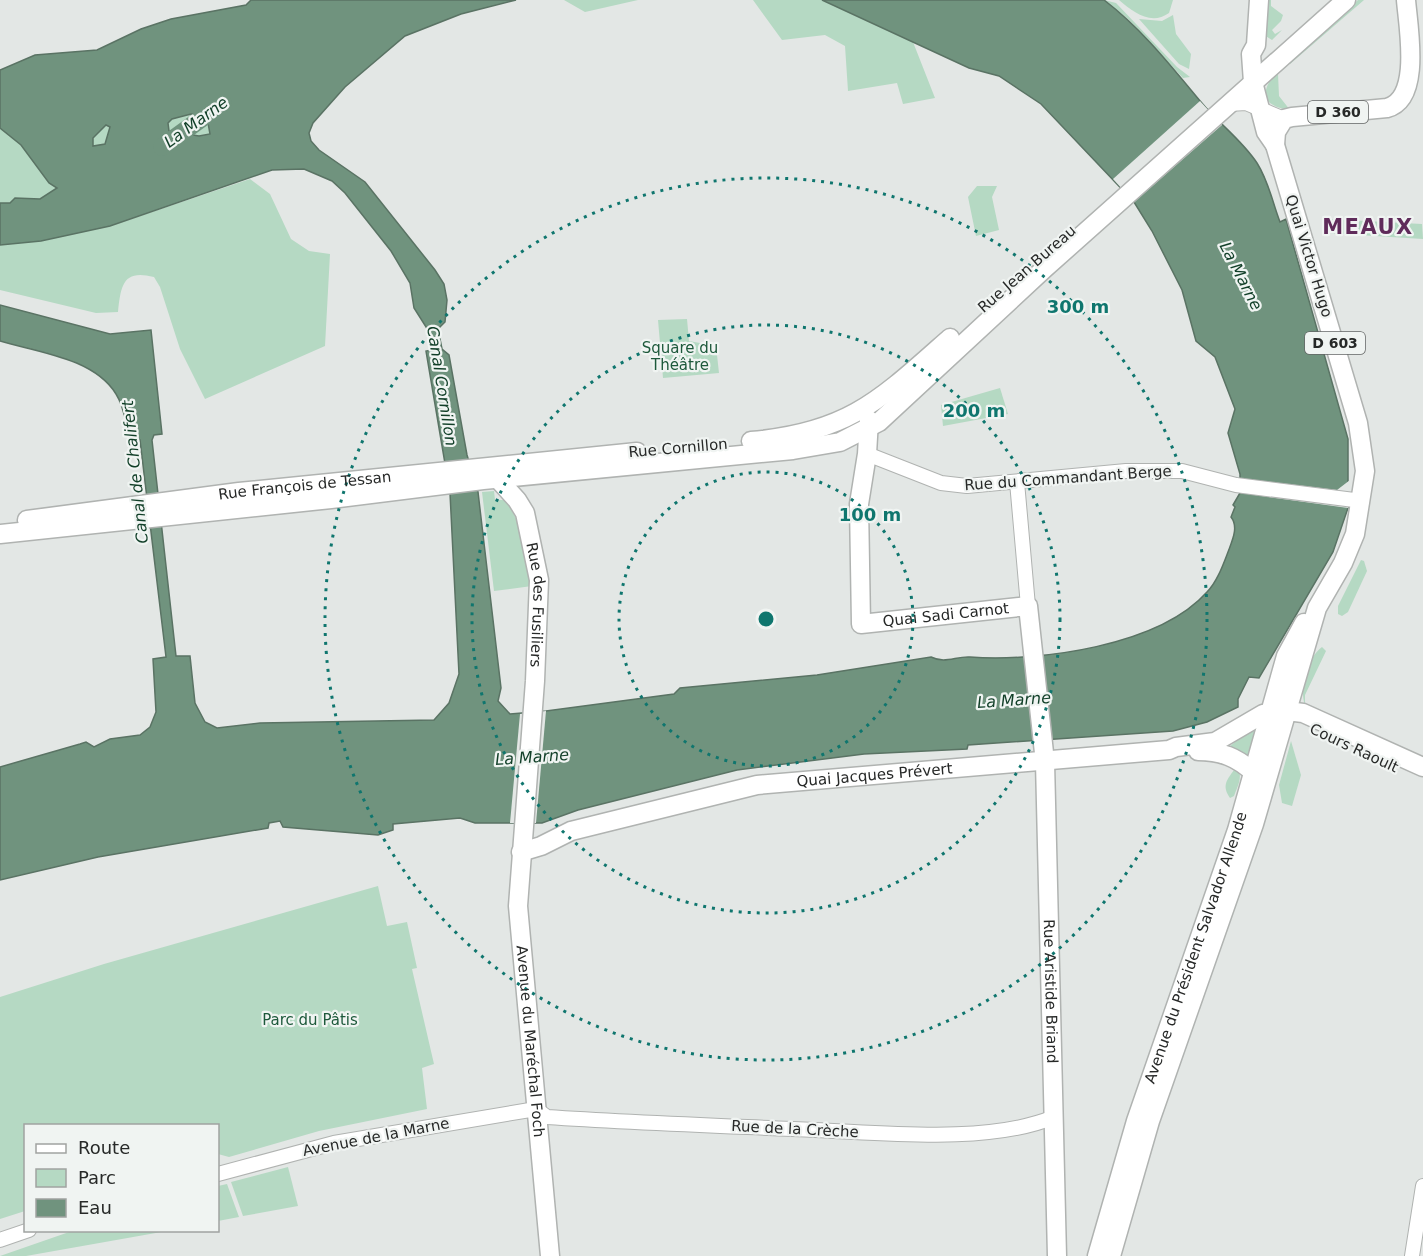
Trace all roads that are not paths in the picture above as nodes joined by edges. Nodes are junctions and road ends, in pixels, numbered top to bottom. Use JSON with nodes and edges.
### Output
{"nodes":[{"id":1,"x":1259,"y":0,"type":"edge"},
{"id":2,"x":1330,"y":0,"type":"edge"},
{"id":3,"x":1346,"y":0,"type":"edge"},
{"id":4,"x":1398,"y":0,"type":"edge"},
{"id":5,"x":1406,"y":0,"type":"edge"},
{"id":6,"x":1252,"y":68,"type":"junction"},
{"id":7,"x":1409,"y":70,"type":"junction"},
{"id":8,"x":1224,"y":101,"type":"junction"},
{"id":9,"x":1257,"y":106,"type":"junction"},
{"id":10,"x":1284,"y":119,"type":"junction"},
{"id":11,"x":1275,"y":145,"type":"junction"},
{"id":12,"x":1124,"y":191,"type":"junction"},
{"id":13,"x":869,"y":406,"type":"junction"},
{"id":14,"x":869,"y":429,"type":"junction"},
{"id":15,"x":867,"y":454,"type":"junction"},
{"id":16,"x":487,"y":475,"type":"junction"},
{"id":17,"x":527,"y":476,"type":"junction"},
{"id":18,"x":1017,"y":482,"type":"junction"},
{"id":19,"x":1354,"y":500,"type":"junction"},
{"id":20,"x":525,"y":513,"type":"junction"},
{"id":21,"x":115,"y":514,"type":"junction"},
{"id":22,"x":0,"y":524,"type":"edge"},
{"id":23,"x":0,"y":534,"type":"edge"},
{"id":24,"x":1028,"y":606,"type":"junction"},
{"id":25,"x":1317,"y":608,"type":"junction"},
{"id":26,"x":1279,"y":711,"type":"junction"},
{"id":27,"x":1169,"y":750,"type":"junction"},
{"id":28,"x":1046,"y":762,"type":"junction"},
{"id":29,"x":1423,"y":767,"type":"edge"},
{"id":30,"x":1254,"y":773,"type":"junction"},
{"id":31,"x":1423,"y":779,"type":"edge"},
{"id":32,"x":523,"y":825,"type":"joint"},
{"id":33,"x":521,"y":852,"type":"junction"},
{"id":34,"x":1242,"y":857,"type":"junction"},
{"id":35,"x":536,"y":1108,"type":"junction"},
{"id":36,"x":1054,"y":1117,"type":"junction"},
{"id":37,"x":219,"y":1174,"type":"edge"},
{"id":38,"x":1423,"y":1186,"type":"edge"},
{"id":39,"x":24,"y":1232,"type":"edge"},
{"id":40,"x":0,"y":1240,"type":"edge"},
{"id":41,"x":550,"y":1256,"type":"edge"},
{"id":42,"x":1057,"y":1256,"type":"edge"},
{"id":43,"x":1097,"y":1256,"type":"edge"},
{"id":44,"x":1111,"y":1256,"type":"edge"},
{"id":45,"x":1412,"y":1256,"type":"edge"}],
"edges":[{"from":1,"to":6,"type":"main road"},
{"from":2,"to":6,"type":"main road"},
{"from":3,"to":6,"type":"main road"},
{"from":4,"to":7,"type":"street","number":"D 360"},
{"from":5,"to":7,"type":"main road"},
{"from":6,"to":8,"type":"main road"},
{"from":6,"to":9,"type":"main road","number":"D 603"},
{"from":7,"to":10,"type":"main road","number":"D 360"},
{"from":8,"to":9,"type":"street"},
{"from":8,"to":12,"type":"main road"},
{"from":9,"to":10,"type":"street"},
{"from":9,"to":11,"type":"main road","number":"D 603"},
{"from":10,"to":11,"type":"main road"},
{"from":11,"to":19,"type":"main road","name":"Quai Victor Hugo","number":"D 603"},
{"from":12,"to":13,"type":"main road","name":"Rue Jean Bureau"},
{"from":12,"to":14,"type":"main road","name":"Rue Cornillon"},
{"from":13,"to":14,"type":"main road"},
{"from":13,"to":16,"type":"main road","name":"Rue Cornillon"},
{"from":14,"to":15,"type":"main road"},
{"from":14,"to":17,"type":"main road","name":"Rue Cornillon"},
{"from":15,"to":18,"type":"street","name":"Rue du Commandant Berge"},
{"from":15,"to":24,"type":"main road","name":"Quai Sadi Carnot"},
{"from":16,"to":17,"type":"main road","name":"Rue Cornillon"},
{"from":16,"to":20,"type":"main road","name":"Rue des Fusiliers"},
{"from":16,"to":21,"type":"main road","name":"Rue François de Tessan"},
{"from":17,"to":20,"type":"main road","name":"Rue des Fusiliers"},
{"from":18,"to":19,"type":"street","name":"Rue du Commandant Berge"},
{"from":18,"to":24,"type":"street"},
{"from":19,"to":25,"type":"main road","number":"D 603"},
{"from":20,"to":32,"type":"main road","name":"Rue des Fusiliers"},
{"from":21,"to":22,"type":"main road"},
{"from":21,"to":23,"type":"main road"},
{"from":24,"to":28,"type":"main road","name":"Rue Aristide Briand"},
{"from":25,"to":26,"type":"main road"},
{"from":25,"to":26,"type":"main road","number":"D 603"},
{"from":26,"to":27,"type":"main road","name":"Quai Jacques Prévert"},
{"from":26,"to":29,"type":"main road","name":"Cours Raoult"},
{"from":26,"to":30,"type":"main road","name":"Avenue du Président Salvador Allende"},
{"from":26,"to":31,"type":"main road","name":"Cours Raoult"},
{"from":26,"to":34,"type":"main road","name":"Avenue du Président Salvador Allende"},
{"from":27,"to":28,"type":"main road","name":"Quai Jacques Prévert"},
{"from":27,"to":30,"type":"main road"},
{"from":28,"to":33,"type":"main road","name":"Quai Jacques Prévert"},
{"from":28,"to":36,"type":"main road","name":"Rue Aristide Briand"},
{"from":30,"to":34,"type":"main road"},
{"from":30,"to":43,"type":"main road","name":"Avenue du Président Salvador Allende"},
{"from":32,"to":33,"type":"main road","name":"Avenue du Maréchal Foch"},
{"from":33,"to":35,"type":"main road","name":"Avenue du Maréchal Foch"},
{"from":34,"to":44,"type":"main road","name":"Avenue du Président Salvador Allende"},
{"from":35,"to":36,"type":"street","name":"Rue de la Crèche"},
{"from":35,"to":37,"type":"street","name":"Avenue de la Marne"},
{"from":35,"to":41,"type":"main road","name":"Avenue du Maréchal Foch"},
{"from":36,"to":42,"type":"main road","name":"Rue Aristide Briand"},
{"from":38,"to":45,"type":"street"},
{"from":39,"to":40,"type":"street"}]}
